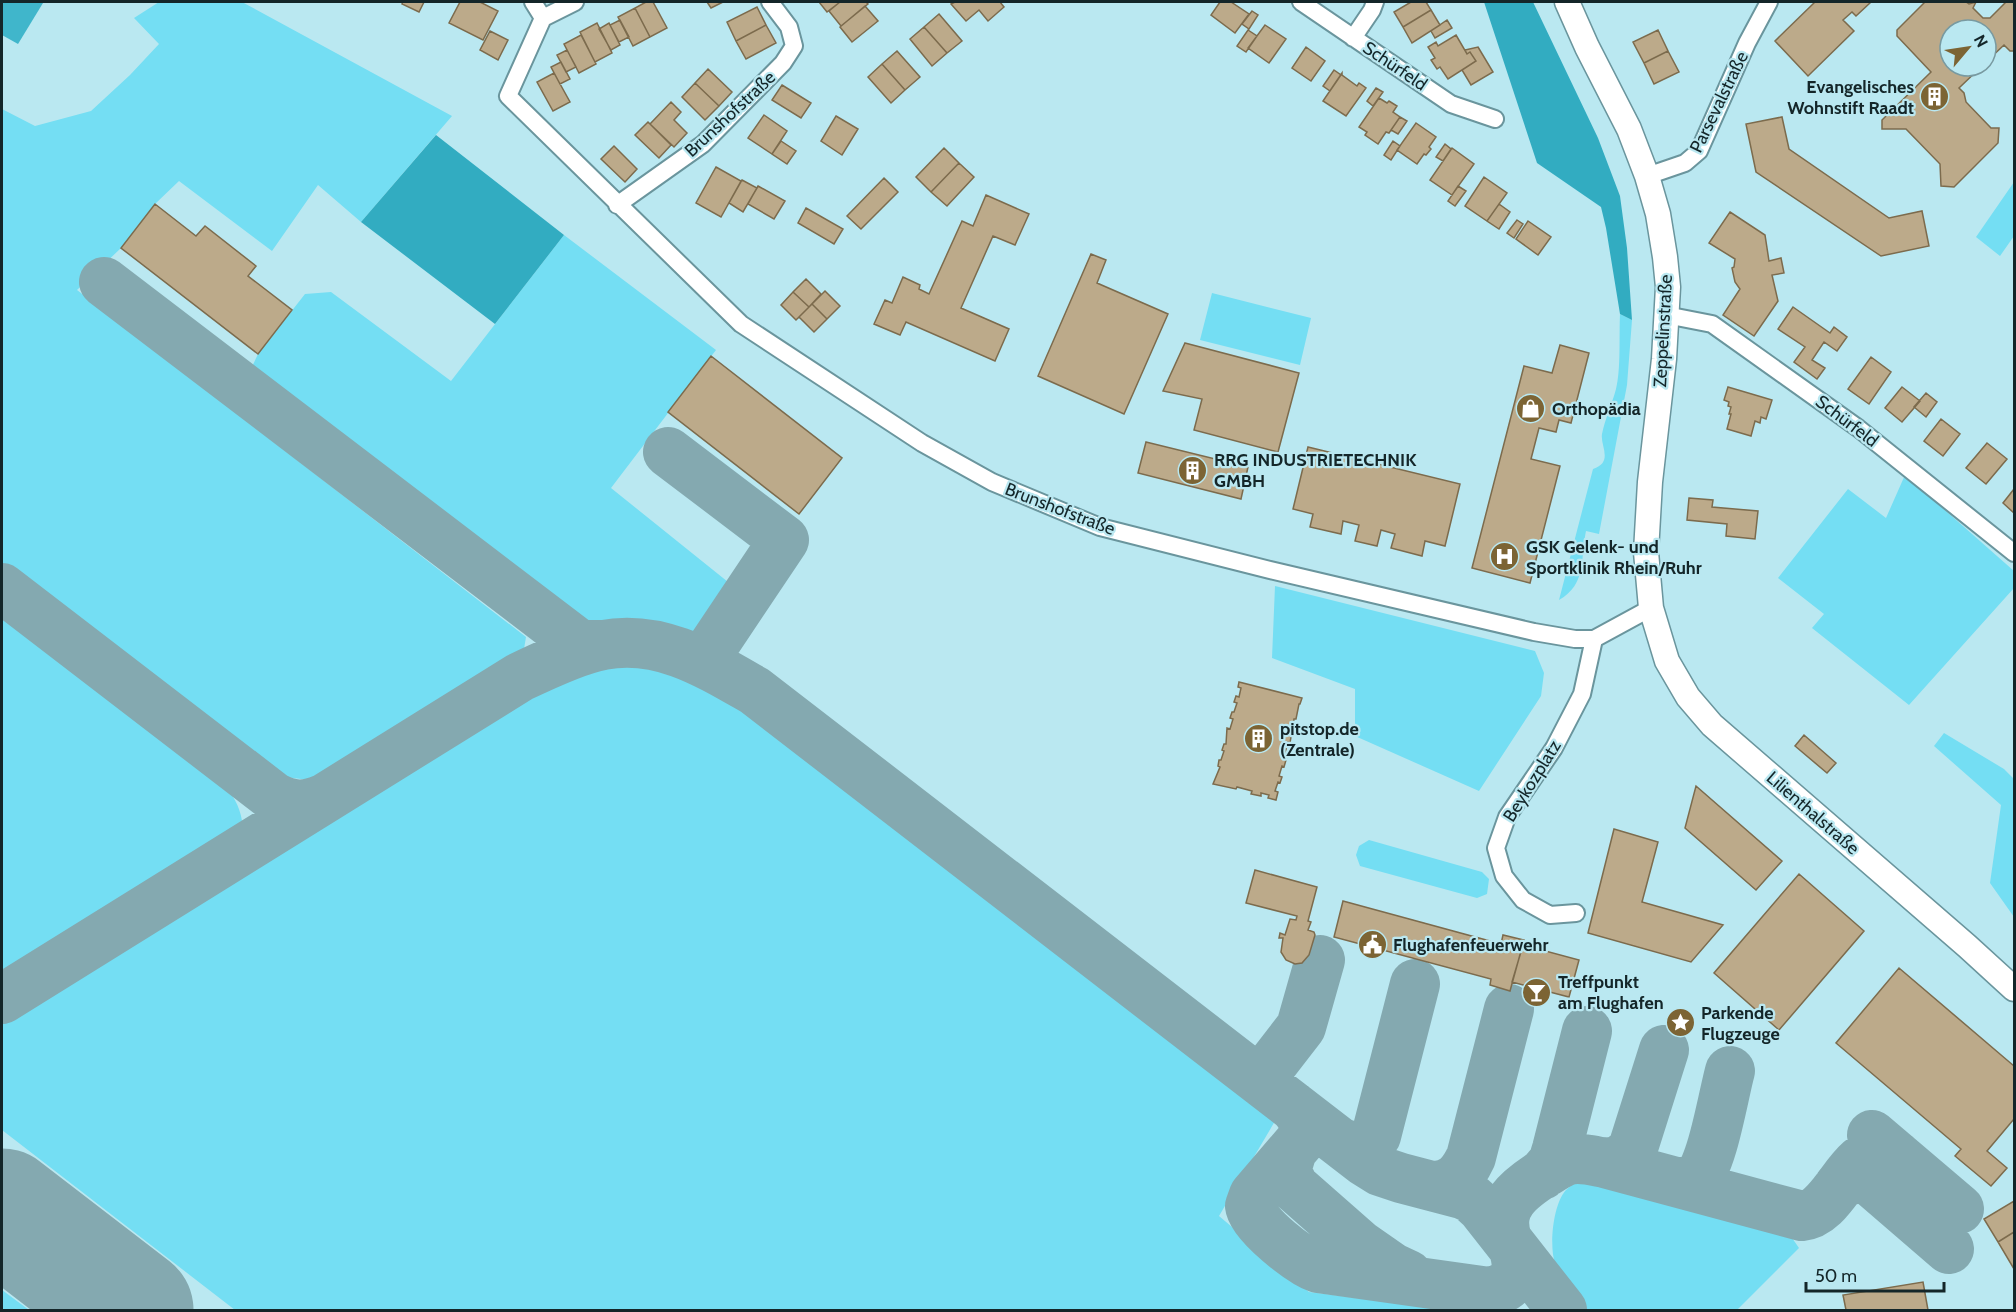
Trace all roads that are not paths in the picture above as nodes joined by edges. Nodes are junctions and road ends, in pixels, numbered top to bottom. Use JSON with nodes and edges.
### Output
{"nodes":[{"id":1,"x":532,"y":2,"type":"edge"},
{"id":2,"x":575,"y":2,"type":"edge"},
{"id":3,"x":770,"y":2,"type":"edge"},
{"id":4,"x":1300,"y":2,"type":"edge"},
{"id":5,"x":1375,"y":2,"type":"edge"},
{"id":6,"x":1567,"y":2,"type":"edge"},
{"id":7,"x":1769,"y":2,"type":"edge"},
{"id":8,"x":543,"y":18,"type":"junction"},
{"id":9,"x":1353,"y":38,"type":"junction"},
{"id":10,"x":1495,"y":119,"type":"dead end"},
{"id":11,"x":1647,"y":176,"type":"junction"},
{"id":12,"x":617,"y":205,"type":"junction"},
{"id":13,"x":1666,"y":315,"type":"junction"},
{"id":14,"x":2014,"y":554,"type":"edge"},
{"id":15,"x":1651,"y":608,"type":"junction"},
{"id":16,"x":1594,"y":639,"type":"junction"},
{"id":17,"x":1576,"y":913,"type":"dead end"},
{"id":18,"x":2014,"y":989,"type":"edge"}],
"edges":[{"from":1,"to":8,"type":"street"},
{"from":2,"to":8,"type":"street"},
{"from":3,"to":12,"type":"street","name":"Brunshofstraße"},
{"from":4,"to":9,"type":"street","name":"Schürfeld"},
{"from":5,"to":9,"type":"street"},
{"from":6,"to":11,"type":"main road","name":"Zeppelinstraße"},
{"from":7,"to":11,"type":"street","name":"Parsevalstraße"},
{"from":8,"to":12,"type":"street","name":"Brunshofstraße"},
{"from":9,"to":10,"type":"street","name":"Schürfeld"},
{"from":11,"to":13,"type":"main road","name":"Zeppelinstraße"},
{"from":12,"to":16,"type":"street","name":"Brunshofstraße"},
{"from":13,"to":14,"type":"street","name":"Schürfeld"},
{"from":13,"to":15,"type":"main road","name":"Zeppelinstraße"},
{"from":15,"to":16,"type":"street"},
{"from":15,"to":18,"type":"main road","name":"Lilienthalstraße"},
{"from":16,"to":17,"type":"street","name":"Beykozplatz"}]}
